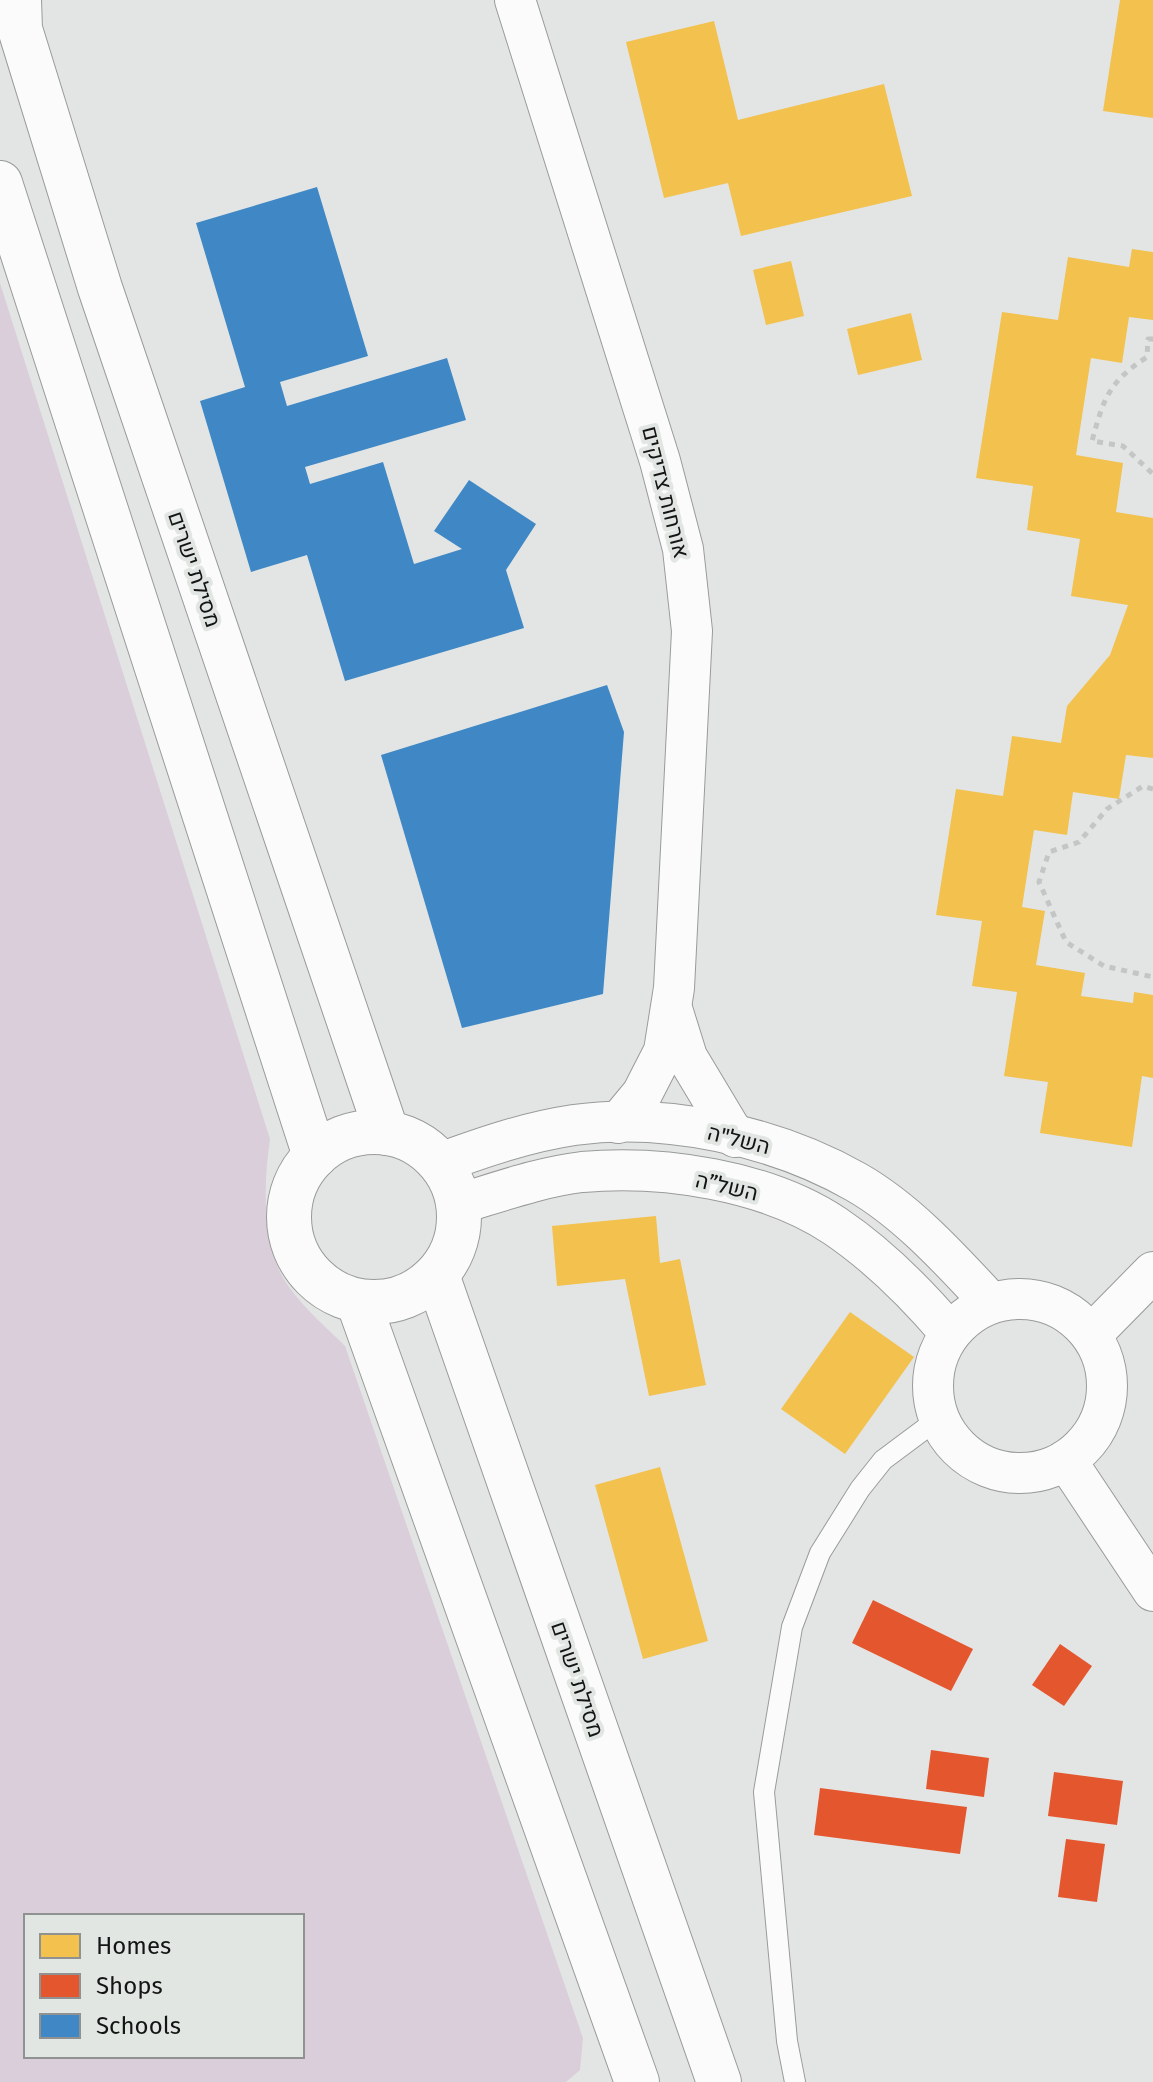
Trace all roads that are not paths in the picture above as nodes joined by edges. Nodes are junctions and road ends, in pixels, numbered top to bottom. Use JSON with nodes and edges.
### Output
{"nodes":[{"id":1,"x":19,"y":0,"type":"edge"},
{"id":2,"x":515,"y":0,"type":"edge"},
{"id":3,"x":0,"y":183,"type":"edge"},
{"id":4,"x":671,"y":1004,"type":"junction"},
{"id":5,"x":618,"y":1123,"type":"junction"},
{"id":6,"x":387,"y":1133,"type":"junction"},
{"id":7,"x":735,"y":1137,"type":"junction"},
{"id":8,"x":315,"y":1156,"type":"junction"},
{"id":9,"x":440,"y":1163,"type":"junction"},
{"id":10,"x":459,"y":1204,"type":"junction"},
{"id":11,"x":1153,"y":1272,"type":"edge"},
{"id":12,"x":437,"y":1275,"type":"junction"},
{"id":13,"x":358,"y":1301,"type":"junction"},
{"id":14,"x":991,"y":1303,"type":"junction"},
{"id":15,"x":950,"y":1333,"type":"junction"},
{"id":16,"x":1092,"y":1334,"type":"junction"},
{"id":17,"x":938,"y":1419,"type":"junction"},
{"id":18,"x":1066,"y":1460,"type":"junction"},
{"id":19,"x":1153,"y":1591,"type":"edge"},
{"id":20,"x":622,"y":2071,"type":"edge"},
{"id":21,"x":719,"y":2082,"type":"edge"},
{"id":22,"x":795,"y":2082,"type":"edge"}],
"edges":[{"from":1,"to":6,"type":"street","name":"מסילת ישרים"},
{"from":2,"to":4,"type":"street","name":"אורחות צדיקים"},
{"from":3,"to":8,"type":"street"},
{"from":4,"to":5,"type":"street"},
{"from":4,"to":7,"type":"street"},
{"from":5,"to":7,"type":"street","name":"השל\"ה"},
{"from":5,"to":9,"type":"street","name":"השל\"ה"},
{"from":6,"to":8,"type":"street"},
{"from":6,"to":9,"type":"street"},
{"from":7,"to":14,"type":"street","name":"השל\"ה"},
{"from":8,"to":13,"type":"street"},
{"from":9,"to":10,"type":"street"},
{"from":10,"to":12,"type":"street"},
{"from":10,"to":15,"type":"street","name":"השל”ה"},
{"from":11,"to":16,"type":"street"},
{"from":12,"to":13,"type":"street"},
{"from":12,"to":21,"type":"street","name":"מסילת ישרים"},
{"from":13,"to":20,"type":"street"},
{"from":14,"to":15,"type":"street"},
{"from":14,"to":16,"type":"street"},
{"from":15,"to":17,"type":"street"},
{"from":16,"to":18,"type":"street"},
{"from":17,"to":18,"type":"street"},
{"from":17,"to":22,"type":"lane"},
{"from":18,"to":19,"type":"street"}]}
